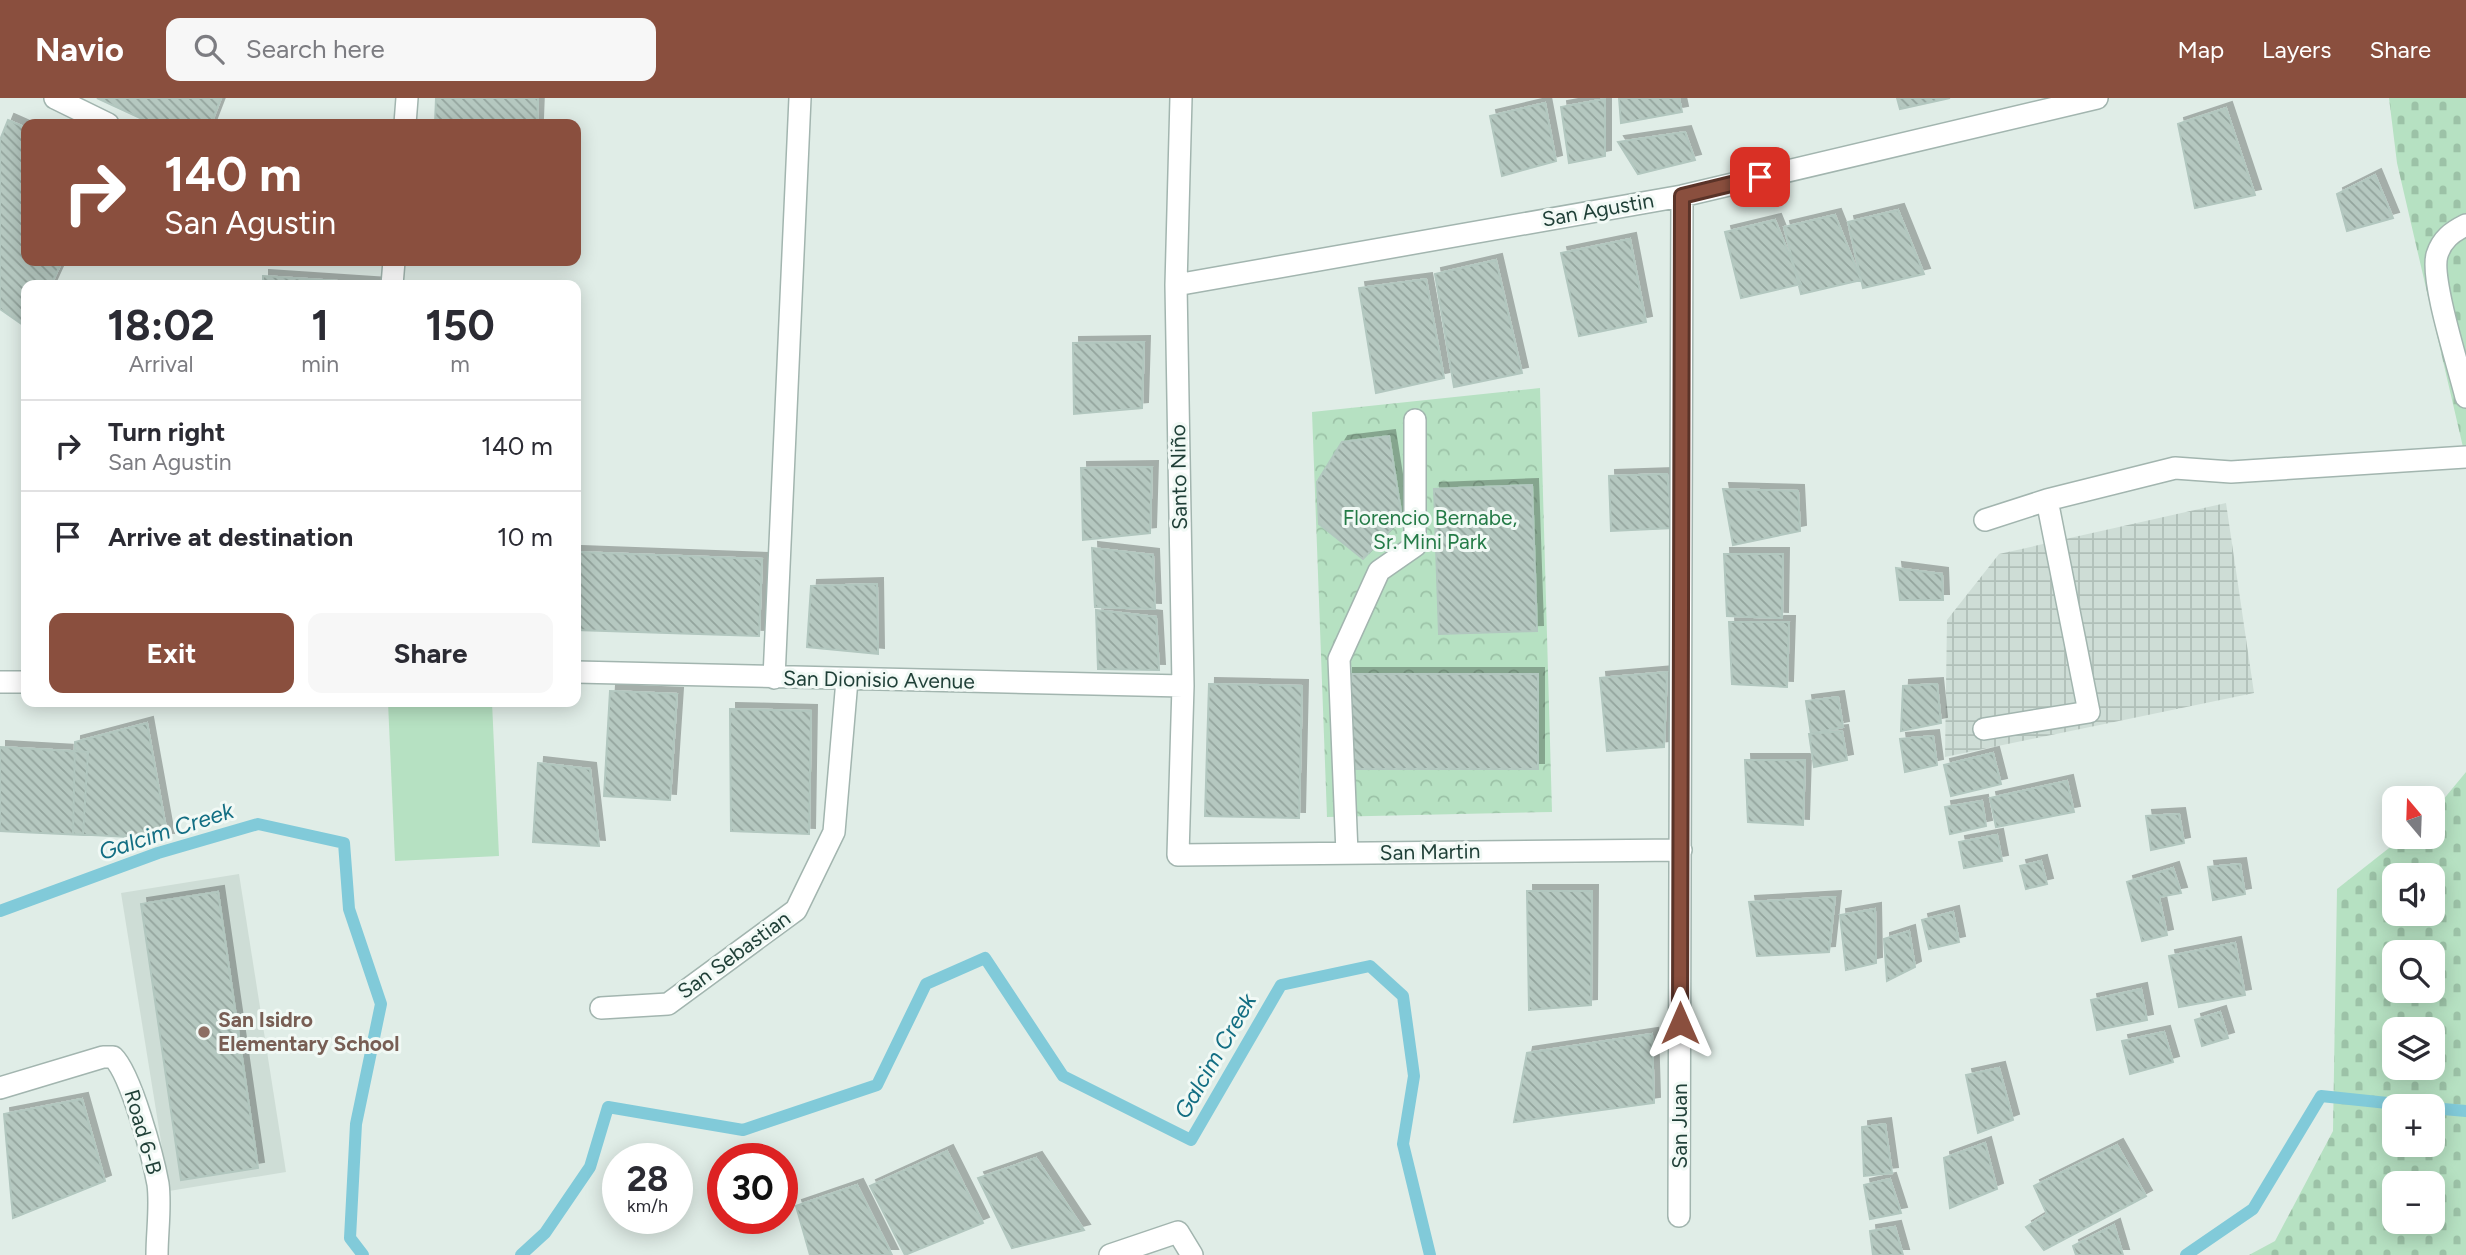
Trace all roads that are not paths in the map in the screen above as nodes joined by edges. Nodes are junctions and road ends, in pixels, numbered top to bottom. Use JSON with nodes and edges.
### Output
{"nodes":[{"id":1,"x":55,"y":98,"type":"edge"},
{"id":2,"x":407,"y":98,"type":"edge"},
{"id":3,"x":800,"y":98,"type":"edge"},
{"id":4,"x":1181,"y":98,"type":"edge"},
{"id":5,"x":2097,"y":98,"type":"edge"},
{"id":6,"x":98,"y":119,"type":"edge"},
{"id":7,"x":405,"y":119,"type":"edge"},
{"id":8,"x":1682,"y":196,"type":"junction"},
{"id":9,"x":2466,"y":225,"type":"edge"},
{"id":10,"x":1176,"y":285,"type":"junction"},
{"id":11,"x":2466,"y":397,"type":"edge"},
{"id":12,"x":1415,"y":420,"type":"dead end"},
{"id":13,"x":2466,"y":457,"type":"edge"},
{"id":14,"x":2047,"y":500,"type":"junction"},
{"id":15,"x":1985,"y":520,"type":"dead end"},
{"id":16,"x":581,"y":672,"type":"edge"},
{"id":17,"x":774,"y":678,"type":"junction"},
{"id":18,"x":847,"y":680,"type":"junction"},
{"id":19,"x":0,"y":682,"type":"edge"},
{"id":20,"x":21,"y":682,"type":"edge"},
{"id":21,"x":1183,"y":686,"type":"junction"},
{"id":22,"x":1984,"y":729,"type":"dead end"},
{"id":23,"x":1681,"y":850,"type":"junction"},
{"id":24,"x":1347,"y":853,"type":"junction"},
{"id":25,"x":1178,"y":855,"type":"joint"},
{"id":26,"x":601,"y":1008,"type":"dead end"},
{"id":27,"x":0,"y":1088,"type":"edge"},
{"id":28,"x":1679,"y":1216,"type":"dead end"},
{"id":29,"x":157,"y":1255,"type":"edge"},
{"id":30,"x":1110,"y":1255,"type":"edge"},
{"id":31,"x":1192,"y":1255,"type":"edge"}],
"edges":[{"from":1,"to":6,"type":"street"},
{"from":2,"to":7,"type":"street"},
{"from":3,"to":17,"type":"street"},
{"from":4,"to":10,"type":"street","name":"Santo Niño"},
{"from":5,"to":8,"type":"street","name":"San Agustin"},
{"from":8,"to":10,"type":"street","name":"San Agustin"},
{"from":8,"to":23,"type":"street","name":"San Juan"},
{"from":9,"to":11,"type":"street"},
{"from":10,"to":21,"type":"street","name":"Santo Niño"},
{"from":12,"to":24,"type":"street"},
{"from":13,"to":14,"type":"street"},
{"from":14,"to":15,"type":"street"},
{"from":14,"to":22,"type":"street"},
{"from":16,"to":17,"type":"street","name":"San Dionisio Avenue"},
{"from":17,"to":18,"type":"street","name":"San Dionisio Avenue"},
{"from":18,"to":21,"type":"street","name":"San Dionisio Avenue"},
{"from":18,"to":26,"type":"street","name":"San Sebastian"},
{"from":19,"to":20,"type":"street"},
{"from":21,"to":25,"type":"street","name":"Santo Niño"},
{"from":23,"to":24,"type":"street","name":"San Martin"},
{"from":23,"to":28,"type":"street","name":"San Juan"},
{"from":24,"to":25,"type":"street","name":"San Martin"},
{"from":27,"to":29,"type":"street","name":"Road 6-B"},
{"from":30,"to":31,"type":"street"}]}
